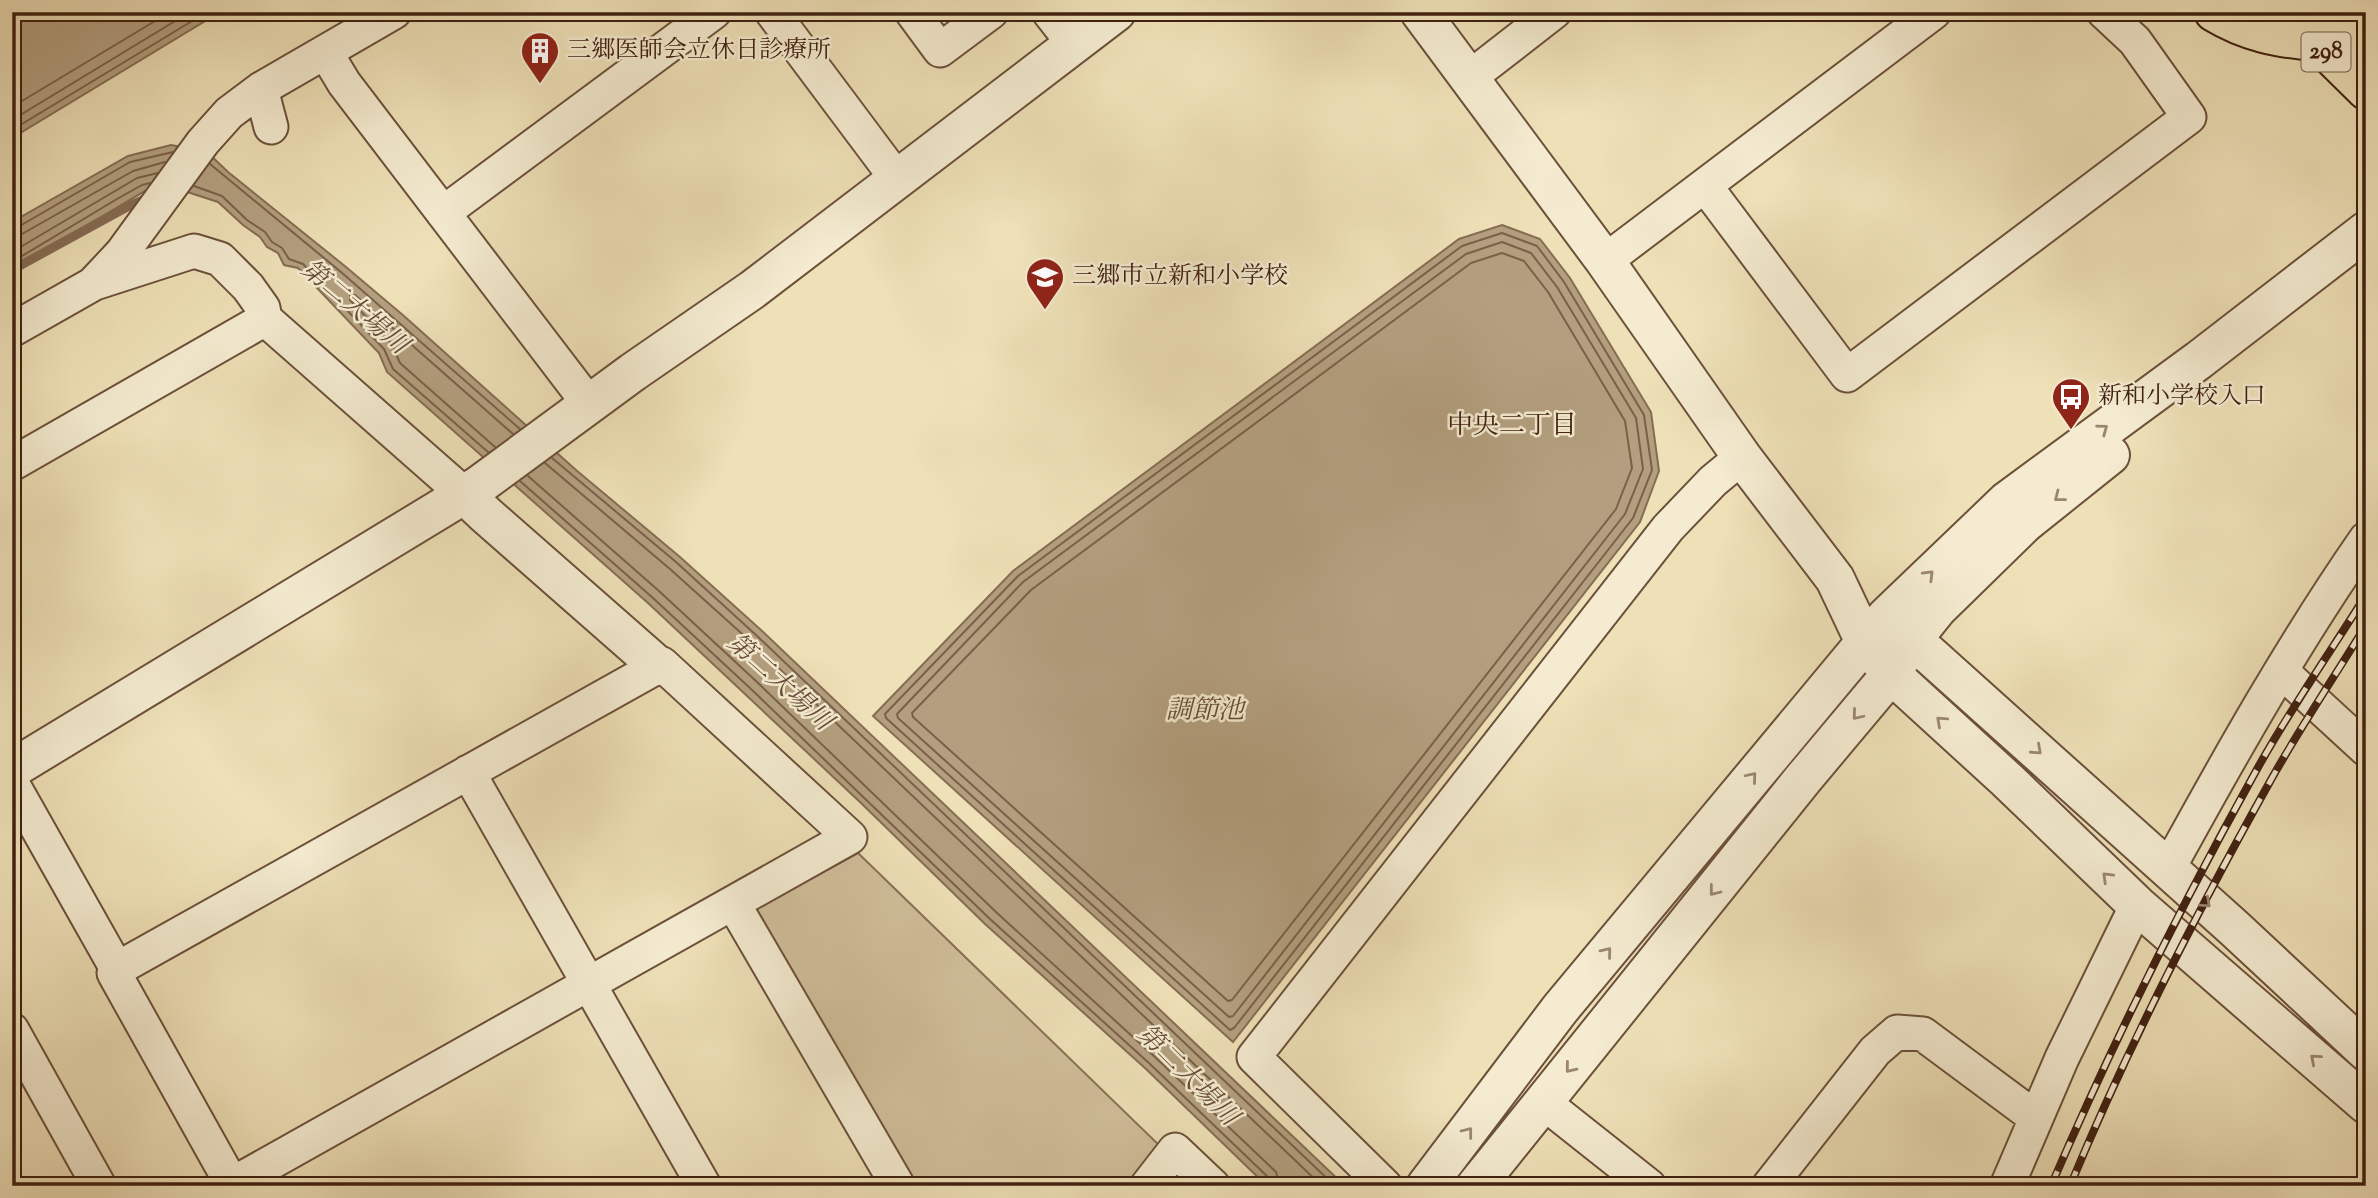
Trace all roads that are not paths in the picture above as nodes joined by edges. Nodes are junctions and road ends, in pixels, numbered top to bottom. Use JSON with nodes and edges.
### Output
{"nodes":[{"id":1,"x":394,"y":12,"type":"edge"},
{"id":2,"x":714,"y":12,"type":"edge"},
{"id":3,"x":772,"y":12,"type":"edge"},
{"id":4,"x":912,"y":12,"type":"edge"},
{"id":5,"x":991,"y":12,"type":"edge"},
{"id":6,"x":1049,"y":12,"type":"edge"},
{"id":7,"x":1116,"y":12,"type":"edge"},
{"id":8,"x":1420,"y":12,"type":"edge"},
{"id":9,"x":1554,"y":12,"type":"edge"},
{"id":10,"x":1934,"y":12,"type":"edge"},
{"id":11,"x":2104,"y":12,"type":"edge"},
{"id":12,"x":2214,"y":12,"type":"edge"},
{"id":13,"x":2287,"y":12,"type":"edge"},
{"id":14,"x":2318,"y":27,"type":"edge"},
{"id":15,"x":1074,"y":44,"type":"junction"},
{"id":16,"x":326,"y":53,"type":"junction"},
{"id":17,"x":2366,"y":57,"type":"edge"},
{"id":18,"x":1469,"y":78,"type":"junction"},
{"id":19,"x":261,"y":89,"type":"junction"},
{"id":20,"x":2366,"y":90,"type":"edge"},
{"id":21,"x":271,"y":127,"type":"dead end"},
{"id":22,"x":897,"y":179,"type":"junction"},
{"id":23,"x":1706,"y":187,"type":"junction"},
{"id":24,"x":443,"y":213,"type":"junction"},
{"id":25,"x":2366,"y":231,"type":"edge"},
{"id":26,"x":1605,"y":261,"type":"junction"},
{"id":27,"x":2366,"y":262,"type":"edge"},
{"id":28,"x":93,"y":284,"type":"junction"},
{"id":29,"x":265,"y":319,"type":"junction"},
{"id":30,"x":12,"y":330,"type":"edge"},
{"id":31,"x":589,"y":404,"type":"junction"},
{"id":32,"x":1742,"y":457,"type":"junction"},
{"id":33,"x":12,"y":464,"type":"edge"},
{"id":34,"x":471,"y":490,"type":"junction"},
{"id":35,"x":2366,"y":539,"type":"edge"},
{"id":36,"x":1888,"y":633,"type":"junction"},
{"id":37,"x":658,"y":666,"type":"junction"},
{"id":38,"x":2281,"y":671,"type":"junction"},
{"id":39,"x":1891,"y":674,"type":"junction"},
{"id":40,"x":2366,"y":750,"type":"edge"},
{"id":41,"x":12,"y":769,"type":"edge"},
{"id":42,"x":468,"y":772,"type":"junction"},
{"id":43,"x":12,"y":783,"type":"edge"},
{"id":44,"x":2168,"y":869,"type":"junction"},
{"id":45,"x":733,"y":903,"type":"junction"},
{"id":46,"x":2137,"y":905,"type":"junction"},
{"id":47,"x":117,"y":969,"type":"junction"},
{"id":48,"x":587,"y":983,"type":"junction"},
{"id":49,"x":12,"y":1031,"type":"edge"},
{"id":50,"x":2366,"y":1051,"type":"edge"},
{"id":51,"x":1543,"y":1102,"type":"junction"},
{"id":52,"x":2366,"y":1104,"type":"edge"},
{"id":53,"x":2036,"y":1118,"type":"junction"},
{"id":54,"x":696,"y":1183,"type":"edge"},
{"id":55,"x":231,"y":1185,"type":"edge"},
{"id":56,"x":99,"y":1186,"type":"edge"},
{"id":57,"x":898,"y":1186,"type":"edge"},
{"id":58,"x":1147,"y":1186,"type":"edge"},
{"id":59,"x":1213,"y":1186,"type":"edge"},
{"id":60,"x":1385,"y":1186,"type":"edge"},
{"id":61,"x":1426,"y":1186,"type":"edge"},
{"id":62,"x":1476,"y":1186,"type":"edge"},
{"id":63,"x":1649,"y":1186,"type":"edge"},
{"id":64,"x":1769,"y":1186,"type":"edge"},
{"id":65,"x":2007,"y":1186,"type":"edge"}],
"edges":[{"from":1,"to":16,"type":"street"},
{"from":2,"to":24,"type":"street"},
{"from":3,"to":22,"type":"street"},
{"from":4,"to":5,"type":"street"},
{"from":6,"to":15,"type":"street"},
{"from":7,"to":15,"type":"street"},
{"from":8,"to":18,"type":"street"},
{"from":9,"to":18,"type":"street"},
{"from":10,"to":23,"type":"street"},
{"from":11,"to":23,"type":"street"},
{"from":12,"to":14,"type":"highway","number":"298"},
{"from":13,"to":14,"type":"highway","number":"298"},
{"from":14,"to":17,"type":"highway"},
{"from":14,"to":20,"type":"highway","number":"298"},
{"from":15,"to":22,"type":"street"},
{"from":16,"to":19,"type":"street"},
{"from":16,"to":24,"type":"street"},
{"from":18,"to":26,"type":"street"},
{"from":19,"to":21,"type":"street"},
{"from":19,"to":28,"type":"street"},
{"from":22,"to":31,"type":"street"},
{"from":23,"to":26,"type":"street"},
{"from":24,"to":31,"type":"street"},
{"from":36,"to":25,"type":"street","one_way":true},
{"from":26,"to":32,"type":"street"},
{"from":27,"to":36,"type":"street","one_way":true},
{"from":28,"to":29,"type":"street"},
{"from":28,"to":30,"type":"street"},
{"from":29,"to":33,"type":"street"},
{"from":29,"to":34,"type":"street"},
{"from":31,"to":34,"type":"street"},
{"from":32,"to":36,"type":"street"},
{"from":32,"to":60,"type":"street"},
{"from":34,"to":37,"type":"street"},
{"from":34,"to":41,"type":"street"},
{"from":35,"to":38,"type":"street"},
{"from":36,"to":39,"type":"street"},
{"from":36,"to":44,"type":"street","one_way":true},
{"from":61,"to":36,"type":"street","one_way":true},
{"from":37,"to":42,"type":"street"},
{"from":37,"to":45,"type":"street"},
{"from":38,"to":40,"type":"street"},
{"from":38,"to":44,"type":"street"},
{"from":46,"to":39,"type":"street","one_way":true},
{"from":39,"to":51,"type":"street","one_way":true},
{"from":42,"to":47,"type":"street"},
{"from":42,"to":48,"type":"street"},
{"from":43,"to":47,"type":"street"},
{"from":44,"to":50,"type":"street","one_way":true},
{"from":45,"to":48,"type":"street"},
{"from":45,"to":57,"type":"street"},
{"from":52,"to":46,"type":"street","one_way":true},
{"from":46,"to":53,"type":"street"},
{"from":47,"to":55,"type":"street"},
{"from":48,"to":54,"type":"street"},
{"from":48,"to":55,"type":"street"},
{"from":49,"to":56,"type":"street"},
{"from":51,"to":62,"type":"street"},
{"from":51,"to":63,"type":"street"},
{"from":53,"to":64,"type":"street"},
{"from":53,"to":65,"type":"street"},
{"from":58,"to":59,"type":"street"}]}
